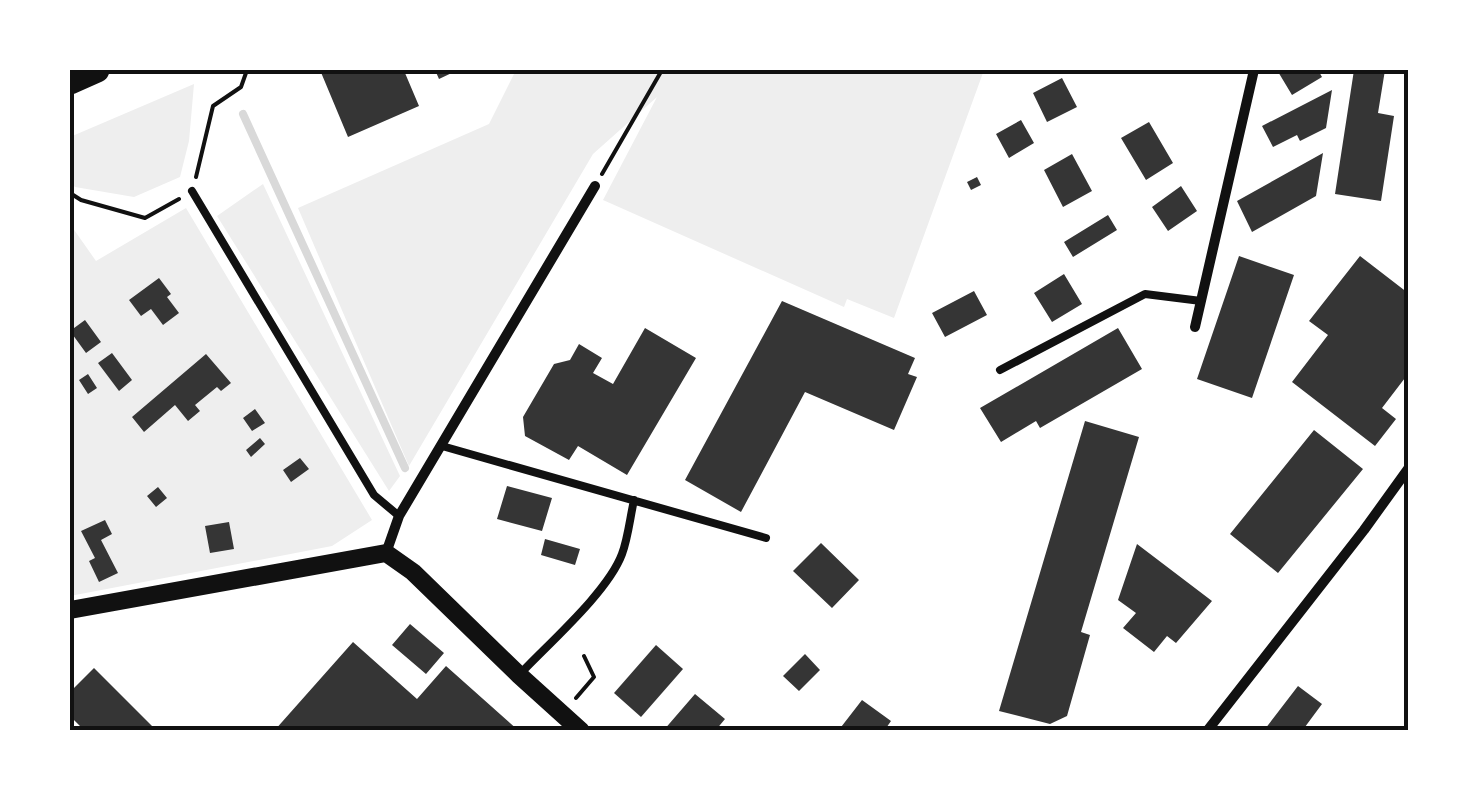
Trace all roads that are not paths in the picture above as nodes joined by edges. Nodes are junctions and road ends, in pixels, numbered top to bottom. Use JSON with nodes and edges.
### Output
{"nodes":[{"id":1,"x":97,"y":70,"type":"edge"},
{"id":2,"x":1254,"y":70,"type":"edge"},
{"id":3,"x":70,"y":82,"type":"edge"},
{"id":4,"x":595,"y":186,"type":"road end"},
{"id":5,"x":192,"y":191,"type":"road end"},
{"id":6,"x":1201,"y":301,"type":"junction"},
{"id":7,"x":1195,"y":328,"type":"dead end"},
{"id":8,"x":1000,"y":370,"type":"dead end"},
{"id":9,"x":442,"y":446,"type":"junction"},
{"id":10,"x":1408,"y":468,"type":"edge"},
{"id":11,"x":634,"y":500,"type":"junction"},
{"id":12,"x":399,"y":516,"type":"junction"},
{"id":13,"x":766,"y":538,"type":"dead end"},
{"id":14,"x":386,"y":553,"type":"junction"},
{"id":15,"x":70,"y":610,"type":"edge"},
{"id":16,"x":520,"y":675,"type":"junction"},
{"id":17,"x":581,"y":731,"type":"edge"},
{"id":18,"x":1207,"y":731,"type":"edge"}],
"edges":[{"from":1,"to":3,"type":"highway"},
{"from":2,"to":6,"type":"street"},
{"from":4,"to":9,"type":"street"},
{"from":5,"to":12,"type":"lane"},
{"from":6,"to":7,"type":"street"},
{"from":6,"to":8,"type":"lane"},
{"from":9,"to":11,"type":"lane"},
{"from":9,"to":12,"type":"street"},
{"from":10,"to":18,"type":"street"},
{"from":11,"to":13,"type":"lane"},
{"from":11,"to":16,"type":"lane"},
{"from":12,"to":14,"type":"street"},
{"from":14,"to":15,"type":"street"},
{"from":14,"to":16,"type":"street"},
{"from":16,"to":17,"type":"street"}]}
